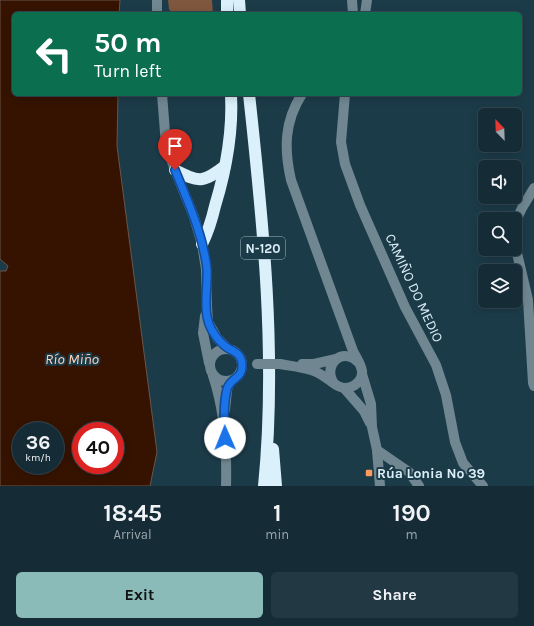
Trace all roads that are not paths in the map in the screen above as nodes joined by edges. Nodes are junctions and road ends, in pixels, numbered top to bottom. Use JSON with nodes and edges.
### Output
{"nodes":[{"id":1,"x":157,"y":0,"type":"edge"},
{"id":2,"x":227,"y":0,"type":"edge"},
{"id":3,"x":239,"y":0,"type":"edge"},
{"id":4,"x":352,"y":0,"type":"edge"},
{"id":5,"x":367,"y":0,"type":"edge"},
{"id":6,"x":157,"y":12,"type":"edge"},
{"id":7,"x":227,"y":12,"type":"edge"},
{"id":8,"x":240,"y":12,"type":"edge"},
{"id":9,"x":354,"y":12,"type":"edge"},
{"id":10,"x":365,"y":12,"type":"edge"},
{"id":11,"x":162,"y":96,"type":"edge"},
{"id":12,"x":231,"y":96,"type":"edge"},
{"id":13,"x":249,"y":96,"type":"edge"},
{"id":14,"x":301,"y":96,"type":"edge"},
{"id":15,"x":345,"y":96,"type":"edge"},
{"id":16,"x":225,"y":166,"type":"junction"},
{"id":17,"x":175,"y":170,"type":"junction"},
{"id":18,"x":534,"y":188,"type":"edge"},
{"id":19,"x":521,"y":212,"type":"edge"},
{"id":20,"x":202,"y":244,"type":"junction"},
{"id":21,"x":518,"y":256,"type":"edge"},
{"id":22,"x":206,"y":306,"type":"junction"},
{"id":23,"x":344,"y":325,"type":"junction"},
{"id":24,"x":531,"y":333,"type":"edge"},
{"id":25,"x":228,"y":349,"type":"junction"},
{"id":26,"x":239,"y":355,"type":"junction"},
{"id":27,"x":338,"y":358,"type":"junction"},
{"id":28,"x":358,"y":362,"type":"junction"},
{"id":29,"x":209,"y":364,"type":"junction"},
{"id":30,"x":257,"y":364,"type":"junction"},
{"id":31,"x":280,"y":364,"type":"junction"},
{"id":32,"x":240,"y":373,"type":"junction"},
{"id":33,"x":362,"y":374,"type":"junction"},
{"id":34,"x":213,"y":376,"type":"junction"},
{"id":35,"x":230,"y":381,"type":"junction"},
{"id":36,"x":333,"y":382,"type":"junction"},
{"id":37,"x":534,"y":386,"type":"edge"},
{"id":38,"x":344,"y":388,"type":"junction"},
{"id":39,"x":268,"y":402,"type":"junction"},
{"id":40,"x":224,"y":424,"type":"junction"},
{"id":41,"x":372,"y":427,"type":"junction"},
{"id":42,"x":377,"y":450,"type":"junction"},
{"id":43,"x":226,"y":486,"type":"edge"},
{"id":44,"x":264,"y":486,"type":"edge"},
{"id":45,"x":276,"y":486,"type":"edge"},
{"id":46,"x":380,"y":486,"type":"edge"},
{"id":47,"x":419,"y":486,"type":"edge"},
{"id":48,"x":483,"y":486,"type":"edge"}],
"edges":[{"from":1,"to":6,"type":"street"},
{"from":2,"to":7,"type":"highway"},
{"from":3,"to":8,"type":"highway"},
{"from":4,"to":9,"type":"street"},
{"from":5,"to":10,"type":"street"},
{"from":11,"to":17,"type":"street"},
{"from":12,"to":16,"type":"highway"},
{"from":13,"to":39,"type":"highway","number":"N-120"},
{"from":14,"to":23,"type":"street"},
{"from":15,"to":48,"type":"street","name":"CAMIÑO DO MEDIO"},
{"from":16,"to":17,"type":"highway"},
{"from":16,"to":20,"type":"highway"},
{"from":17,"to":20,"type":"street"},
{"from":18,"to":19,"type":"street"},
{"from":20,"to":22,"type":"street"},
{"from":21,"to":24,"type":"street"},
{"from":22,"to":25,"type":"street"},
{"from":22,"to":29,"type":"street"},
{"from":23,"to":27,"type":"street"},
{"from":23,"to":28,"type":"street"},
{"from":24,"to":37,"type":"street"},
{"from":25,"to":26,"type":"street"},
{"from":25,"to":29,"type":"street"},
{"from":26,"to":30,"type":"street"},
{"from":26,"to":32,"type":"street"},
{"from":27,"to":28,"type":"street"},
{"from":27,"to":31,"type":"street"},
{"from":27,"to":36,"type":"street"},
{"from":28,"to":33,"type":"street"},
{"from":29,"to":34,"type":"street"},
{"from":30,"to":31,"type":"street","bridge":true},
{"from":30,"to":32,"type":"street"},
{"from":31,"to":36,"type":"street"},
{"from":32,"to":35,"type":"street"},
{"from":33,"to":38,"type":"street"},
{"from":33,"to":41,"type":"street"},
{"from":34,"to":35,"type":"street"},
{"from":34,"to":40,"type":"street"},
{"from":35,"to":40,"type":"street"},
{"from":36,"to":38,"type":"street"},
{"from":38,"to":41,"type":"street"},
{"from":39,"to":44,"type":"highway","number":"N-120"},
{"from":39,"to":45,"type":"highway"},
{"from":40,"to":43,"type":"street"},
{"from":41,"to":42,"type":"street"},
{"from":42,"to":46,"type":"street"},
{"from":42,"to":47,"type":"street"}]}
